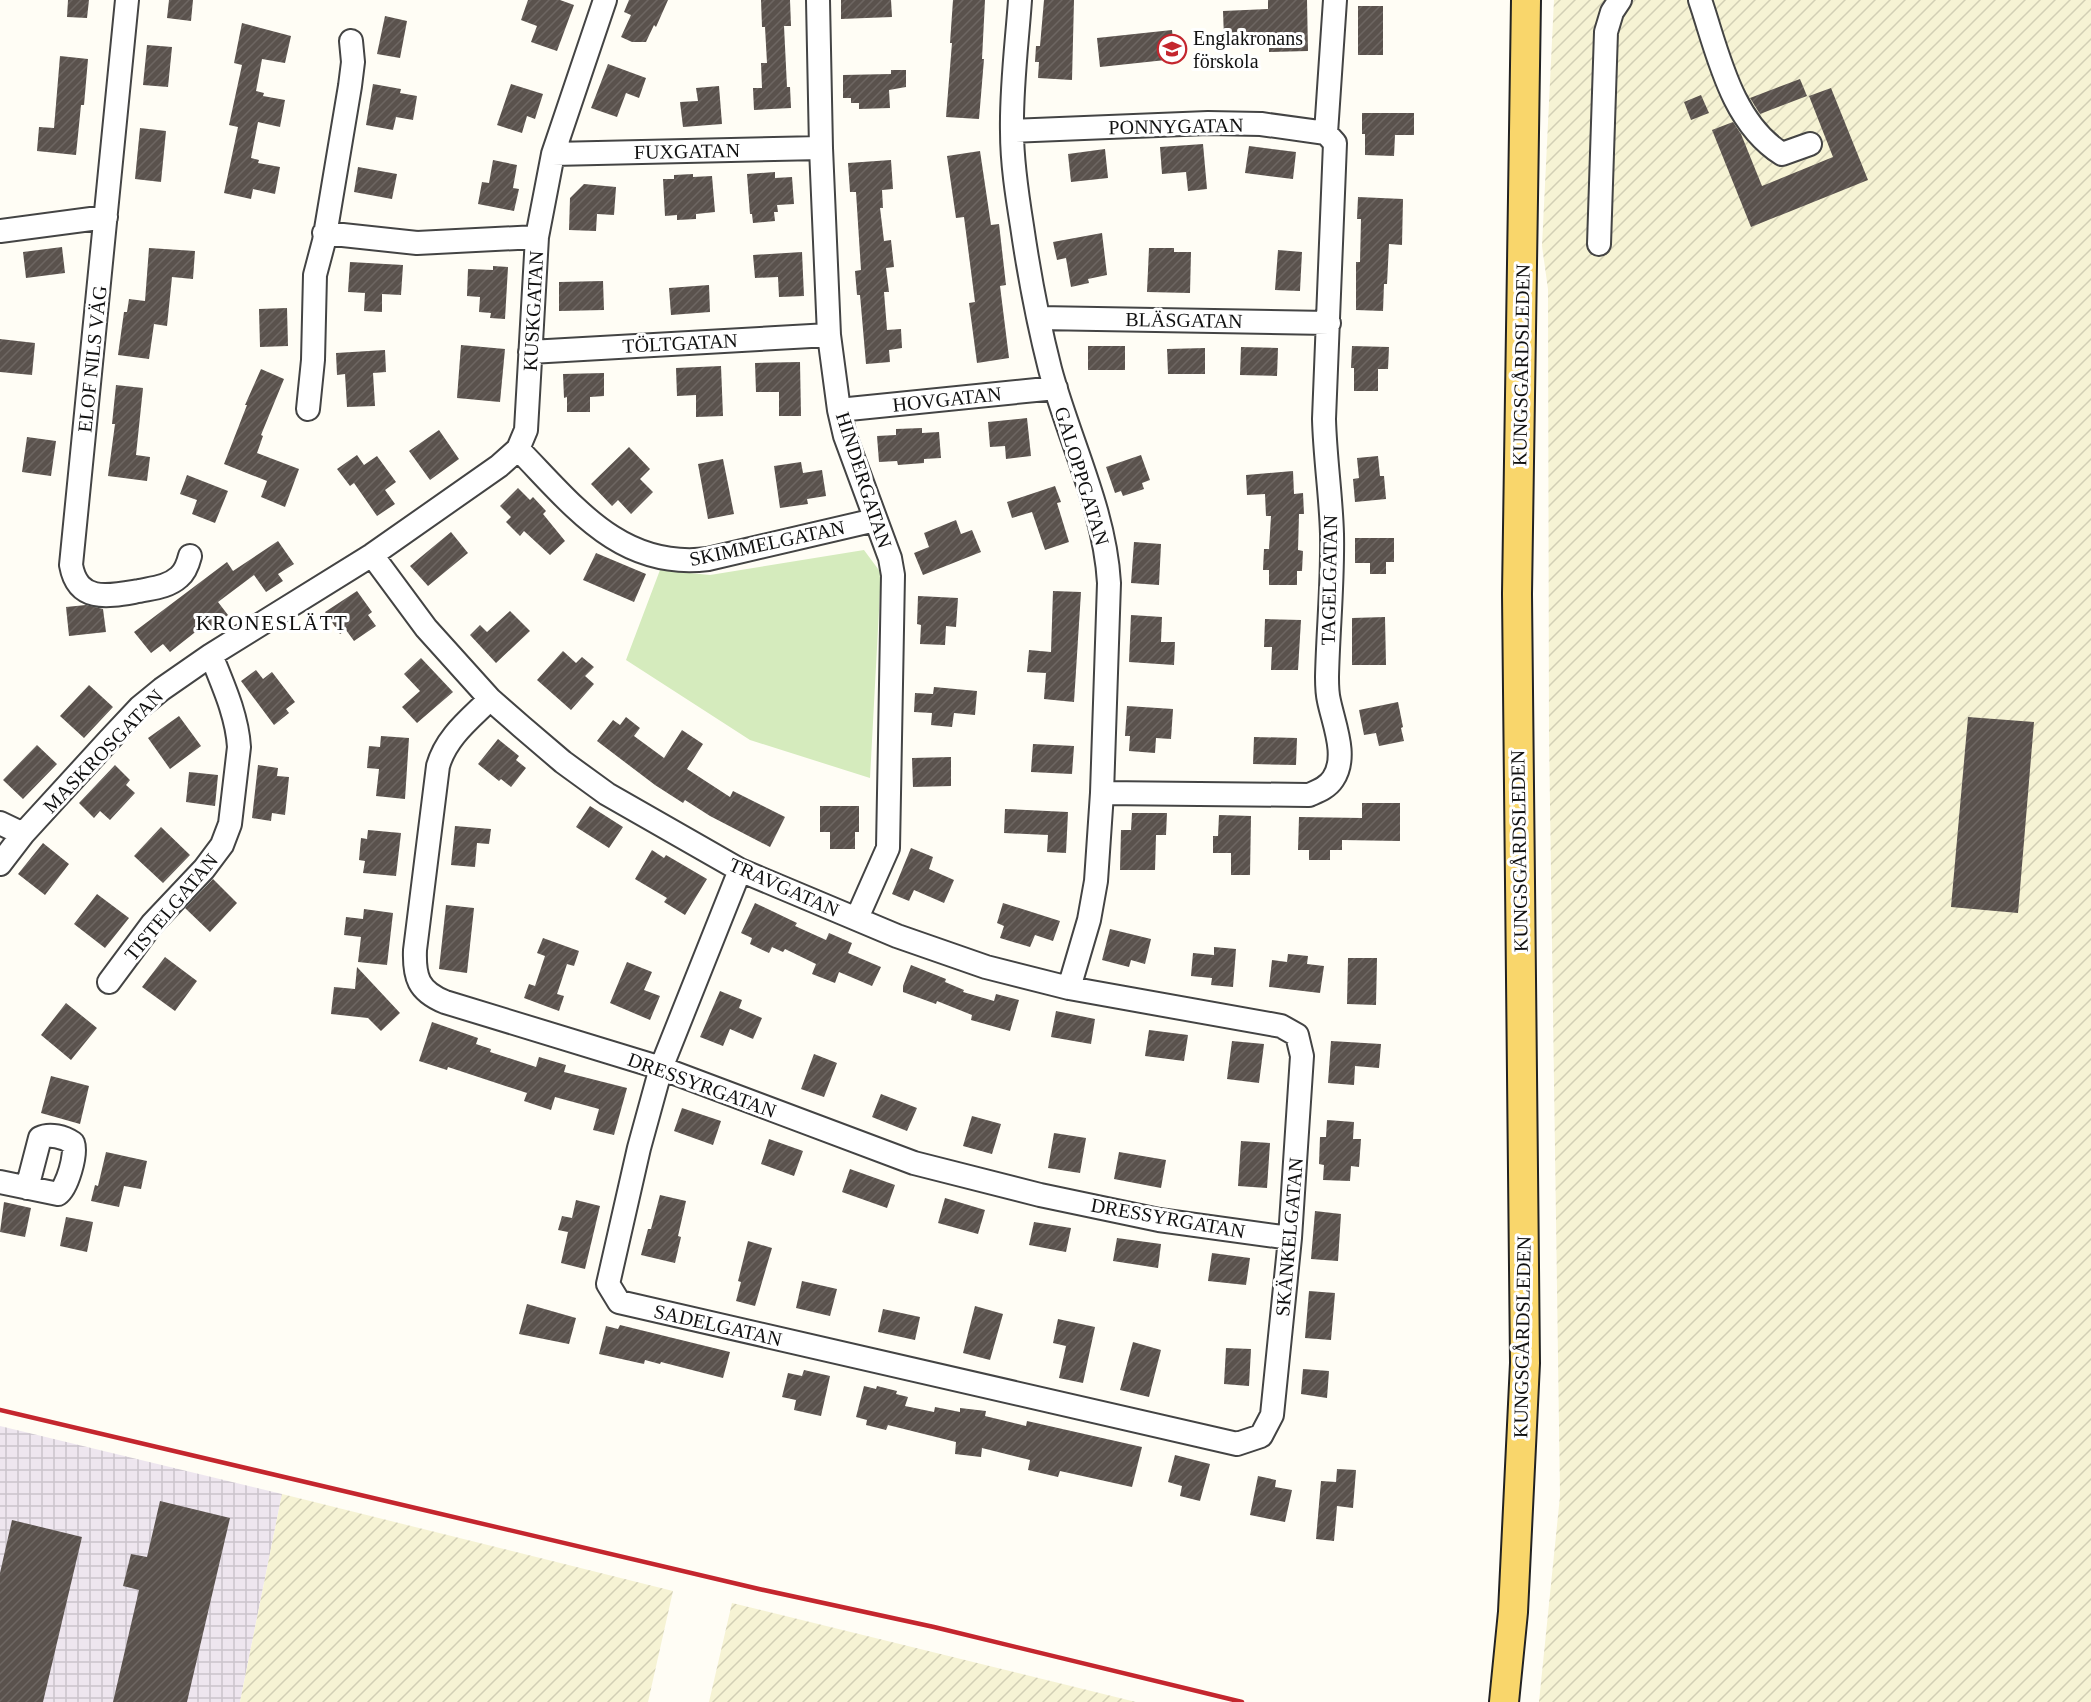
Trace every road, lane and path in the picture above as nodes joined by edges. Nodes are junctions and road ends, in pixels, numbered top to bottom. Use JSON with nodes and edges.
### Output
{"nodes":[{"id":1,"x":127,"y":0,"type":"edge"},
{"id":2,"x":605,"y":0,"type":"edge"},
{"id":3,"x":818,"y":0,"type":"edge"},
{"id":4,"x":1020,"y":0,"type":"edge"},
{"id":5,"x":1335,"y":0,"type":"edge"},
{"id":6,"x":1526,"y":0,"type":"edge"},
{"id":7,"x":1620,"y":0,"type":"edge"},
{"id":8,"x":1700,"y":0,"type":"edge"},
{"id":9,"x":351,"y":41,"type":"dead end"},
{"id":10,"x":1012,"y":131,"type":"junction"},
{"id":11,"x":1330,"y":138,"type":"junction"},
{"id":12,"x":1810,"y":144,"type":"dead end"},
{"id":13,"x":821,"y":148,"type":"junction"},
{"id":14,"x":553,"y":154,"type":"junction"},
{"id":15,"x":106,"y":217,"type":"junction"},
{"id":16,"x":0,"y":231,"type":"edge"},
{"id":17,"x":324,"y":232,"type":"junction"},
{"id":18,"x":537,"y":237,"type":"junction"},
{"id":19,"x":1599,"y":244,"type":"dead end"},
{"id":20,"x":1039,"y":318,"type":"junction"},
{"id":21,"x":1329,"y":323,"type":"junction"},
{"id":22,"x":830,"y":335,"type":"junction"},
{"id":23,"x":531,"y":352,"type":"junction"},
{"id":24,"x":1056,"y":388,"type":"junction"},
{"id":25,"x":308,"y":409,"type":"dead end"},
{"id":26,"x":839,"y":410,"type":"junction"},
{"id":27,"x":518,"y":449,"type":"junction"},
{"id":28,"x":875,"y":520,"type":"junction"},
{"id":29,"x":372,"y":555,"type":"junction"},
{"id":30,"x":190,"y":556,"type":"dead end"},
{"id":31,"x":211,"y":656,"type":"junction"},
{"id":32,"x":490,"y":699,"type":"junction"},
{"id":33,"x":1102,"y":793,"type":"junction"},
{"id":34,"x":0,"y":823,"type":"edge"},
{"id":35,"x":23,"y":834,"type":"junction"},
{"id":36,"x":0,"y":864,"type":"edge"},
{"id":37,"x":740,"y":870,"type":"junction"},
{"id":38,"x":857,"y":918,"type":"junction"},
{"id":39,"x":109,"y":982,"type":"dead end"},
{"id":40,"x":1069,"y":988,"type":"junction"},
{"id":41,"x":1297,"y":1035,"type":"joint"},
{"id":42,"x":661,"y":1068,"type":"junction"},
{"id":43,"x":0,"y":1182,"type":"edge"},
{"id":44,"x":27,"y":1188,"type":"dead end"},
{"id":45,"x":1290,"y":1238,"type":"junction"},
{"id":46,"x":1261,"y":1436,"type":"joint"},
{"id":47,"x":1504,"y":1702,"type":"edge"}],
"edges":[{"from":1,"to":15,"type":"street","name":"ELOF NILS VÄG"},
{"from":2,"to":14,"type":"street","name":"KUSKGATAN"},
{"from":3,"to":13,"type":"street","name":"HINDERGATAN"},
{"from":4,"to":10,"type":"street","name":"GALOPPGATAN"},
{"from":5,"to":11,"type":"street","name":"TAGELGATAN"},
{"from":6,"to":47,"type":"main road","name":"KUNGSGÅRDSLEDEN"},
{"from":7,"to":19,"type":"street"},
{"from":8,"to":12,"type":"street"},
{"from":9,"to":17,"type":"street"},
{"from":10,"to":11,"type":"street","name":"PONNYGATAN"},
{"from":10,"to":20,"type":"street","name":"GALOPPGATAN"},
{"from":11,"to":21,"type":"street","name":"TAGELGATAN"},
{"from":13,"to":14,"type":"street","name":"FUXGATAN"},
{"from":13,"to":22,"type":"street","name":"HINDERGATAN"},
{"from":14,"to":18,"type":"street","name":"KUSKGATAN"},
{"from":15,"to":16,"type":"street"},
{"from":15,"to":30,"type":"street","name":"ELOF NILS VÄG"},
{"from":17,"to":18,"type":"street"},
{"from":17,"to":25,"type":"street"},
{"from":18,"to":23,"type":"street","name":"KUSKGATAN"},
{"from":20,"to":21,"type":"street","name":"BLÄSGATAN"},
{"from":20,"to":24,"type":"street","name":"GALOPPGATAN"},
{"from":21,"to":33,"type":"street","name":"TAGELGATAN"},
{"from":22,"to":23,"type":"street","name":"TÖLTGATAN"},
{"from":22,"to":26,"type":"street","name":"HINDERGATAN"},
{"from":23,"to":27,"type":"street","name":"KUSKGATAN"},
{"from":24,"to":26,"type":"street","name":"HOVGATAN"},
{"from":24,"to":33,"type":"street","name":"GALOPPGATAN"},
{"from":26,"to":28,"type":"street","name":"HINDERGATAN"},
{"from":27,"to":28,"type":"street","name":"SKIMMELGATAN"},
{"from":27,"to":29,"type":"street"},
{"from":28,"to":38,"type":"street","name":"HINDERGATAN"},
{"from":29,"to":31,"type":"street","name":"MASKROSGATAN"},
{"from":29,"to":32,"type":"street","name":"TRAVGATAN"},
{"from":31,"to":35,"type":"street","name":"MASKROSGATAN"},
{"from":31,"to":39,"type":"street","name":"TISTELGATAN"},
{"from":32,"to":37,"type":"street","name":"TRAVGATAN"},
{"from":32,"to":42,"type":"street","name":"DRESSYRGATAN"},
{"from":33,"to":40,"type":"street","name":"GALOPPGATAN"},
{"from":34,"to":35,"type":"street"},
{"from":35,"to":36,"type":"street","name":"MASKROSGATAN"},
{"from":37,"to":38,"type":"street","name":"TRAVGATAN"},
{"from":37,"to":42,"type":"street","name":"SADELGATAN"},
{"from":38,"to":40,"type":"street","name":"TRAVGATAN"},
{"from":40,"to":41,"type":"street","name":"TRAVGATAN"},
{"from":41,"to":45,"type":"street","name":"SKÄNKELGATAN"},
{"from":42,"to":45,"type":"street","name":"DRESSYRGATAN"},
{"from":42,"to":46,"type":"street","name":"SADELGATAN"},
{"from":43,"to":44,"type":"street"},
{"from":45,"to":46,"type":"street","name":"SKÄNKELGATAN"}]}
